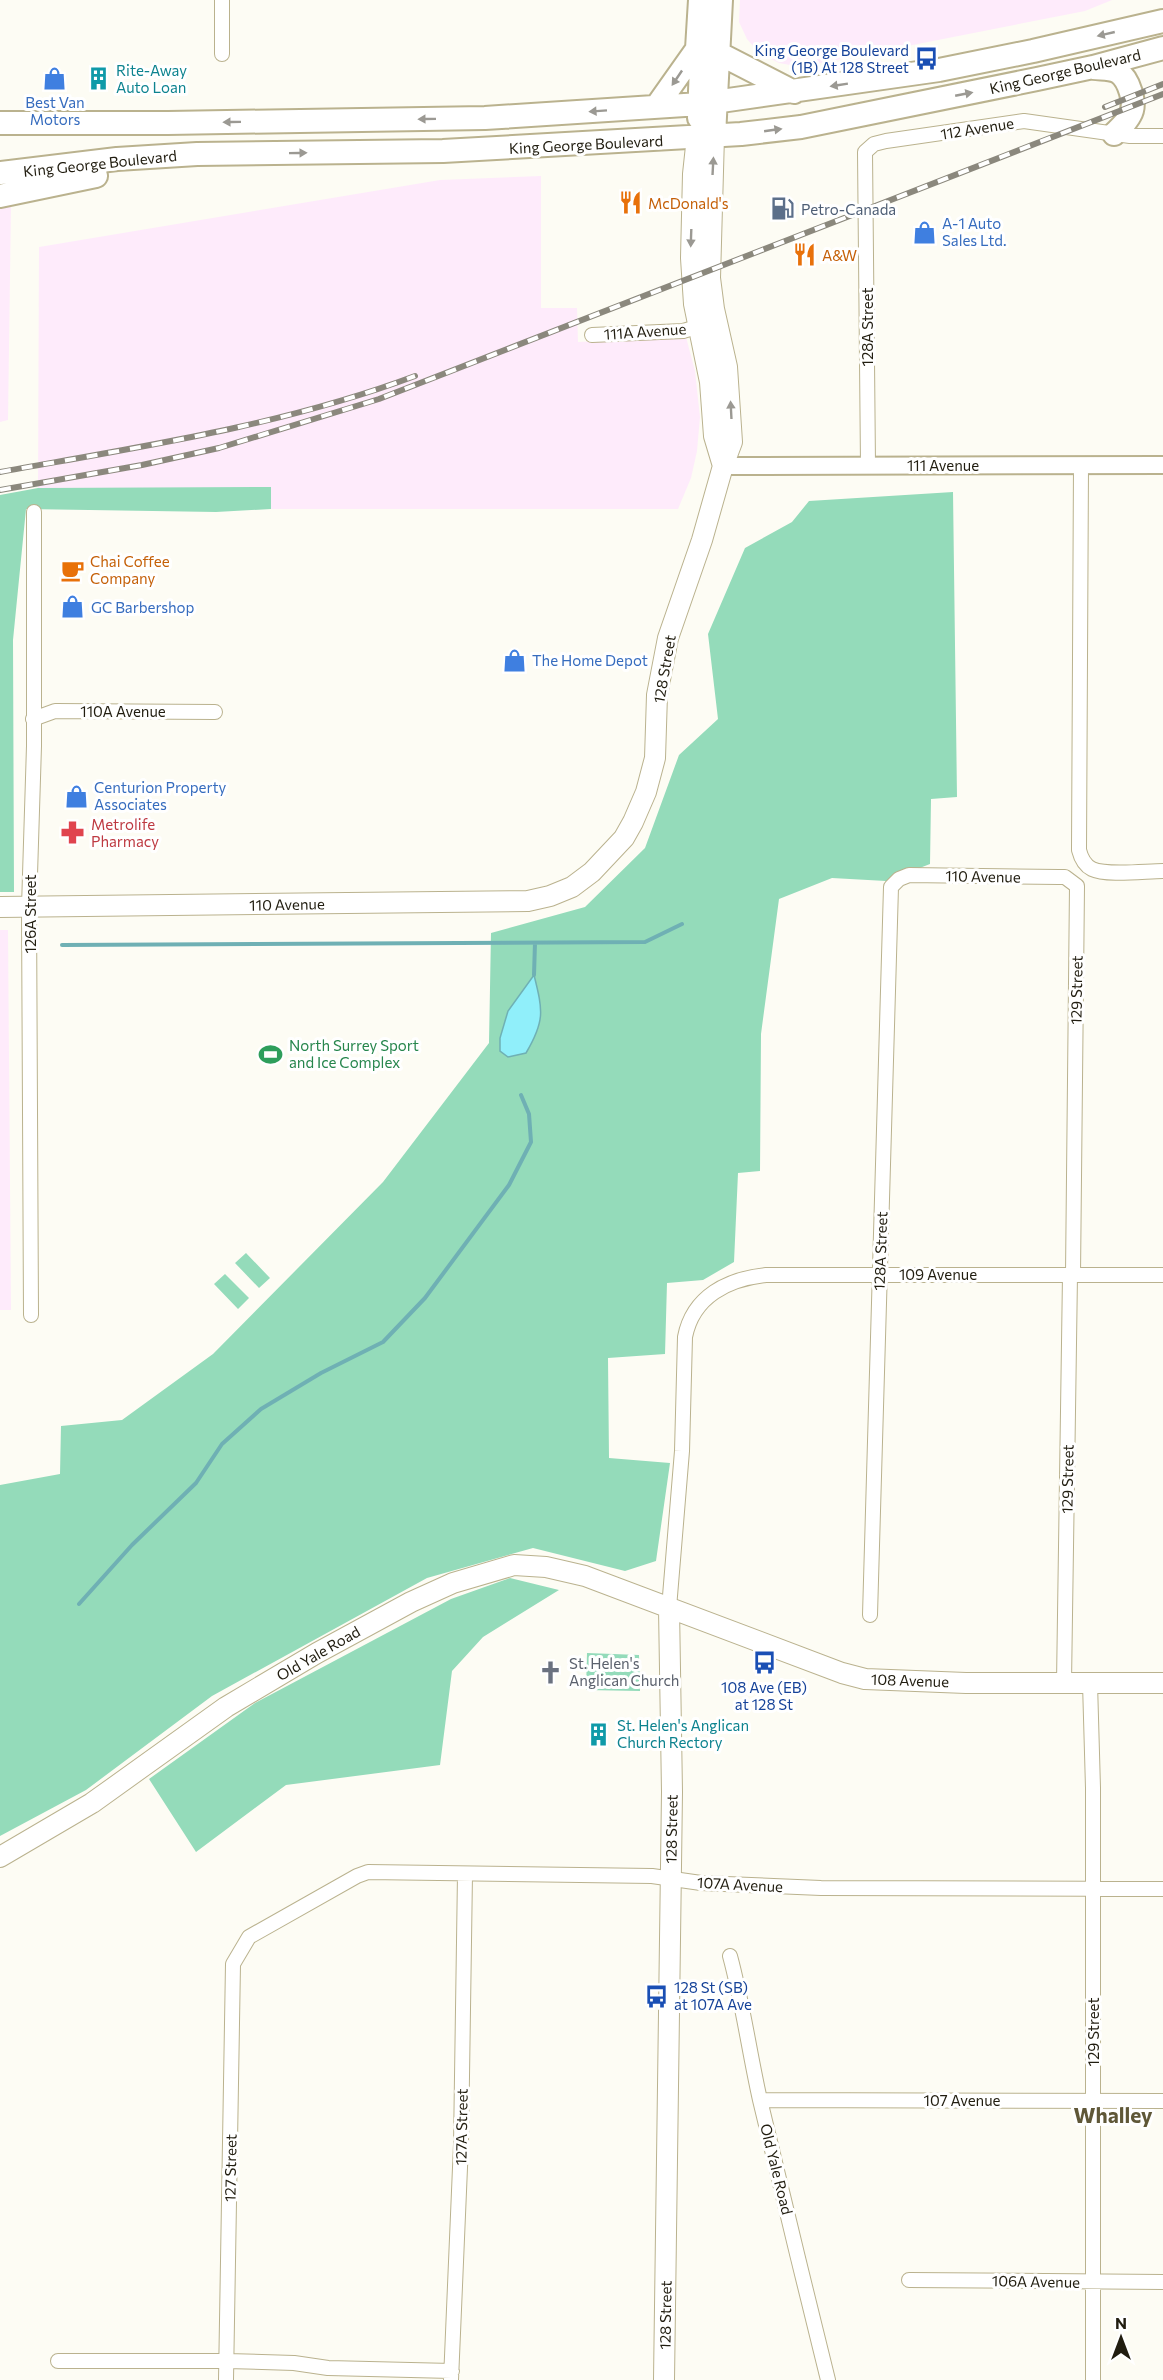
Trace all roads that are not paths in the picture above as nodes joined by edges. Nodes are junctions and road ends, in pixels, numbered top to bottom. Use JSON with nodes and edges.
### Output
{"nodes":[{"id":1,"x":222,"y":0,"type":"edge"},
{"id":2,"x":700,"y":0,"type":"edge"},
{"id":3,"x":721,"y":0,"type":"edge"},
{"id":4,"x":1163,"y":21,"type":"edge"},
{"id":5,"x":1163,"y":48,"type":"edge"},
{"id":6,"x":707,"y":51,"type":"junction"},
{"id":7,"x":222,"y":54,"type":"dead end"},
{"id":8,"x":1093,"y":67,"type":"junction"},
{"id":9,"x":794,"y":92,"type":"junction"},
{"id":10,"x":708,"y":103,"type":"junction"},
{"id":11,"x":656,"y":107,"type":"junction"},
{"id":12,"x":0,"y":123,"type":"edge"},
{"id":13,"x":168,"y":123,"type":"junction"},
{"id":14,"x":1114,"y":134,"type":"junction"},
{"id":15,"x":0,"y":135,"type":"edge"},
{"id":16,"x":1163,"y":136,"type":"edge"},
{"id":17,"x":706,"y":137,"type":"junction"},
{"id":18,"x":865,"y":152,"type":"joint"},
{"id":19,"x":197,"y":154,"type":"junction"},
{"id":20,"x":0,"y":173,"type":"edge"},
{"id":21,"x":0,"y":196,"type":"edge"},
{"id":22,"x":698,"y":327,"type":"junction"},
{"id":23,"x":592,"y":334,"type":"dead end"},
{"id":24,"x":868,"y":465,"type":"junction"},
{"id":25,"x":1081,"y":465,"type":"junction"},
{"id":26,"x":1163,"y":465,"type":"edge"},
{"id":27,"x":723,"y":466,"type":"junction"},
{"id":28,"x":34,"y":512,"type":"dead end"},
{"id":29,"x":215,"y":712,"type":"dead end"},
{"id":30,"x":33,"y":719,"type":"junction"},
{"id":31,"x":1163,"y":871,"type":"edge"},
{"id":32,"x":1077,"y":886,"type":"joint"},
{"id":33,"x":572,"y":887,"type":"joint"},
{"id":34,"x":891,"y":887,"type":"joint"},
{"id":35,"x":0,"y":907,"type":"edge"},
{"id":36,"x":29,"y":907,"type":"junction"},
{"id":37,"x":880,"y":1274,"type":"junction"},
{"id":38,"x":1072,"y":1274,"type":"junction"},
{"id":39,"x":1163,"y":1275,"type":"edge"},
{"id":40,"x":715,"y":1290,"type":"joint"},
{"id":41,"x":31,"y":1315,"type":"dead end"},
{"id":42,"x":669,"y":1608,"type":"junction"},
{"id":43,"x":870,"y":1615,"type":"dead end"},
{"id":44,"x":1064,"y":1683,"type":"junction"},
{"id":45,"x":1090,"y":1683,"type":"junction"},
{"id":46,"x":1163,"y":1683,"type":"edge"},
{"id":47,"x":0,"y":1857,"type":"edge"},
{"id":48,"x":465,"y":1874,"type":"junction"},
{"id":49,"x":670,"y":1879,"type":"junction"},
{"id":50,"x":1093,"y":1889,"type":"junction"},
{"id":51,"x":1163,"y":1889,"type":"edge"},
{"id":52,"x":236,"y":1956,"type":"joint"},
{"id":53,"x":730,"y":1956,"type":"dead end"},
{"id":54,"x":760,"y":2100,"type":"junction"},
{"id":55,"x":1093,"y":2101,"type":"junction"},
{"id":56,"x":1163,"y":2101,"type":"edge"},
{"id":57,"x":909,"y":2280,"type":"dead end"},
{"id":58,"x":1093,"y":2282,"type":"junction"},
{"id":59,"x":1163,"y":2282,"type":"edge"},
{"id":60,"x":58,"y":2361,"type":"dead end"},
{"id":61,"x":227,"y":2361,"type":"junction"},
{"id":62,"x":451,"y":2375,"type":"edge"},
{"id":63,"x":226,"y":2380,"type":"edge"},
{"id":64,"x":664,"y":2380,"type":"edge"},
{"id":65,"x":828,"y":2380,"type":"edge"},
{"id":66,"x":1093,"y":2380,"type":"edge"}],
"edges":[{"from":1,"to":7,"type":"street"},
{"from":2,"to":6,"type":"main road"},
{"from":3,"to":6,"type":"main road"},
{"from":4,"to":9,"type":"main road","name":"King George Boulevard","one_way":true},
{"from":5,"to":8,"type":"main road","name":"King George Boulevard"},
{"from":6,"to":9,"type":"main road"},
{"from":6,"to":10,"type":"main road","name":"128 Street"},
{"from":6,"to":11,"type":"main road","one_way":true},
{"from":8,"to":14,"type":"main road"},
{"from":17,"to":8,"type":"main road","name":"King George Boulevard","one_way":true},
{"from":9,"to":10,"type":"main road","name":"King George Boulevard"},
{"from":10,"to":11,"type":"main road","name":"King George Boulevard"},
{"from":10,"to":17,"type":"main road","name":"128 Street"},
{"from":11,"to":13,"type":"main road","name":"King George Boulevard","one_way":true},
{"from":12,"to":13,"type":"main road","name":"King George Boulevard"},
{"from":13,"to":15,"type":"main road"},
{"from":14,"to":16,"type":"street","name":"112 Avenue"},
{"from":14,"to":18,"type":"street","name":"112 Avenue"},
{"from":19,"to":17,"type":"main road","name":"King George Boulevard","one_way":true},
{"from":17,"to":22,"type":"main road","name":"128 Street","one_way":true},
{"from":27,"to":17,"type":"main road","name":"128 Street","one_way":true},
{"from":18,"to":24,"type":"street","name":"128A Street"},
{"from":19,"to":20,"type":"main road","name":"King George Boulevard"},
{"from":19,"to":21,"type":"main road"},
{"from":22,"to":23,"type":"street","name":"111A Avenue"},
{"from":22,"to":27,"type":"main road","name":"128 Street"},
{"from":24,"to":25,"type":"street","name":"111 Avenue"},
{"from":24,"to":27,"type":"street","name":"111 Avenue"},
{"from":25,"to":26,"type":"street","name":"111 Avenue"},
{"from":25,"to":31,"type":"street"},
{"from":27,"to":33,"type":"main road","name":"128 Street"},
{"from":28,"to":30,"type":"street","name":"126A Street"},
{"from":29,"to":30,"type":"street","name":"110A Avenue"},
{"from":30,"to":36,"type":"street","name":"126A Street"},
{"from":32,"to":34,"type":"street","name":"110 Avenue"},
{"from":32,"to":38,"type":"street","name":"129 Street"},
{"from":33,"to":36,"type":"main road","name":"110 Avenue"},
{"from":34,"to":37,"type":"street","name":"128A Street"},
{"from":35,"to":36,"type":"main road","name":"110 Avenue"},
{"from":36,"to":41,"type":"street","name":"126A Street"},
{"from":37,"to":38,"type":"street","name":"109 Avenue"},
{"from":37,"to":40,"type":"street","name":"109 Avenue"},
{"from":37,"to":43,"type":"street","name":"128A Street"},
{"from":38,"to":39,"type":"street","name":"109 Avenue"},
{"from":38,"to":44,"type":"street","name":"129 Street"},
{"from":40,"to":42,"type":"street","name":"128 Street"},
{"from":42,"to":44,"type":"main road","name":"108 Avenue"},
{"from":42,"to":47,"type":"main road","name":"Old Yale Road"},
{"from":42,"to":49,"type":"main road","name":"128 Street"},
{"from":44,"to":45,"type":"main road","name":"108 Avenue"},
{"from":45,"to":46,"type":"main road","name":"108 Avenue"},
{"from":45,"to":50,"type":"street","name":"129 Street"},
{"from":48,"to":49,"type":"street","name":"107A Avenue"},
{"from":48,"to":52,"type":"street","name":"107A Avenue"},
{"from":48,"to":62,"type":"street","name":"127A Street"},
{"from":49,"to":50,"type":"street","name":"107A Avenue"},
{"from":49,"to":64,"type":"main road","name":"128 Street"},
{"from":50,"to":51,"type":"street","name":"107A Avenue"},
{"from":50,"to":55,"type":"street","name":"129 Street"},
{"from":52,"to":61,"type":"street","name":"127 Street"},
{"from":53,"to":54,"type":"street","name":"Old Yale Road"},
{"from":54,"to":55,"type":"street","name":"107 Avenue"},
{"from":54,"to":65,"type":"street","name":"Old Yale Road"},
{"from":55,"to":56,"type":"street","name":"107 Avenue"},
{"from":55,"to":58,"type":"street","name":"129 Street"},
{"from":57,"to":58,"type":"street","name":"106A Avenue"},
{"from":58,"to":59,"type":"street","name":"106A Avenue"},
{"from":58,"to":66,"type":"street","name":"129 Street"},
{"from":60,"to":61,"type":"street"},
{"from":61,"to":62,"type":"street"},
{"from":61,"to":63,"type":"street","name":"127 Street"}]}
